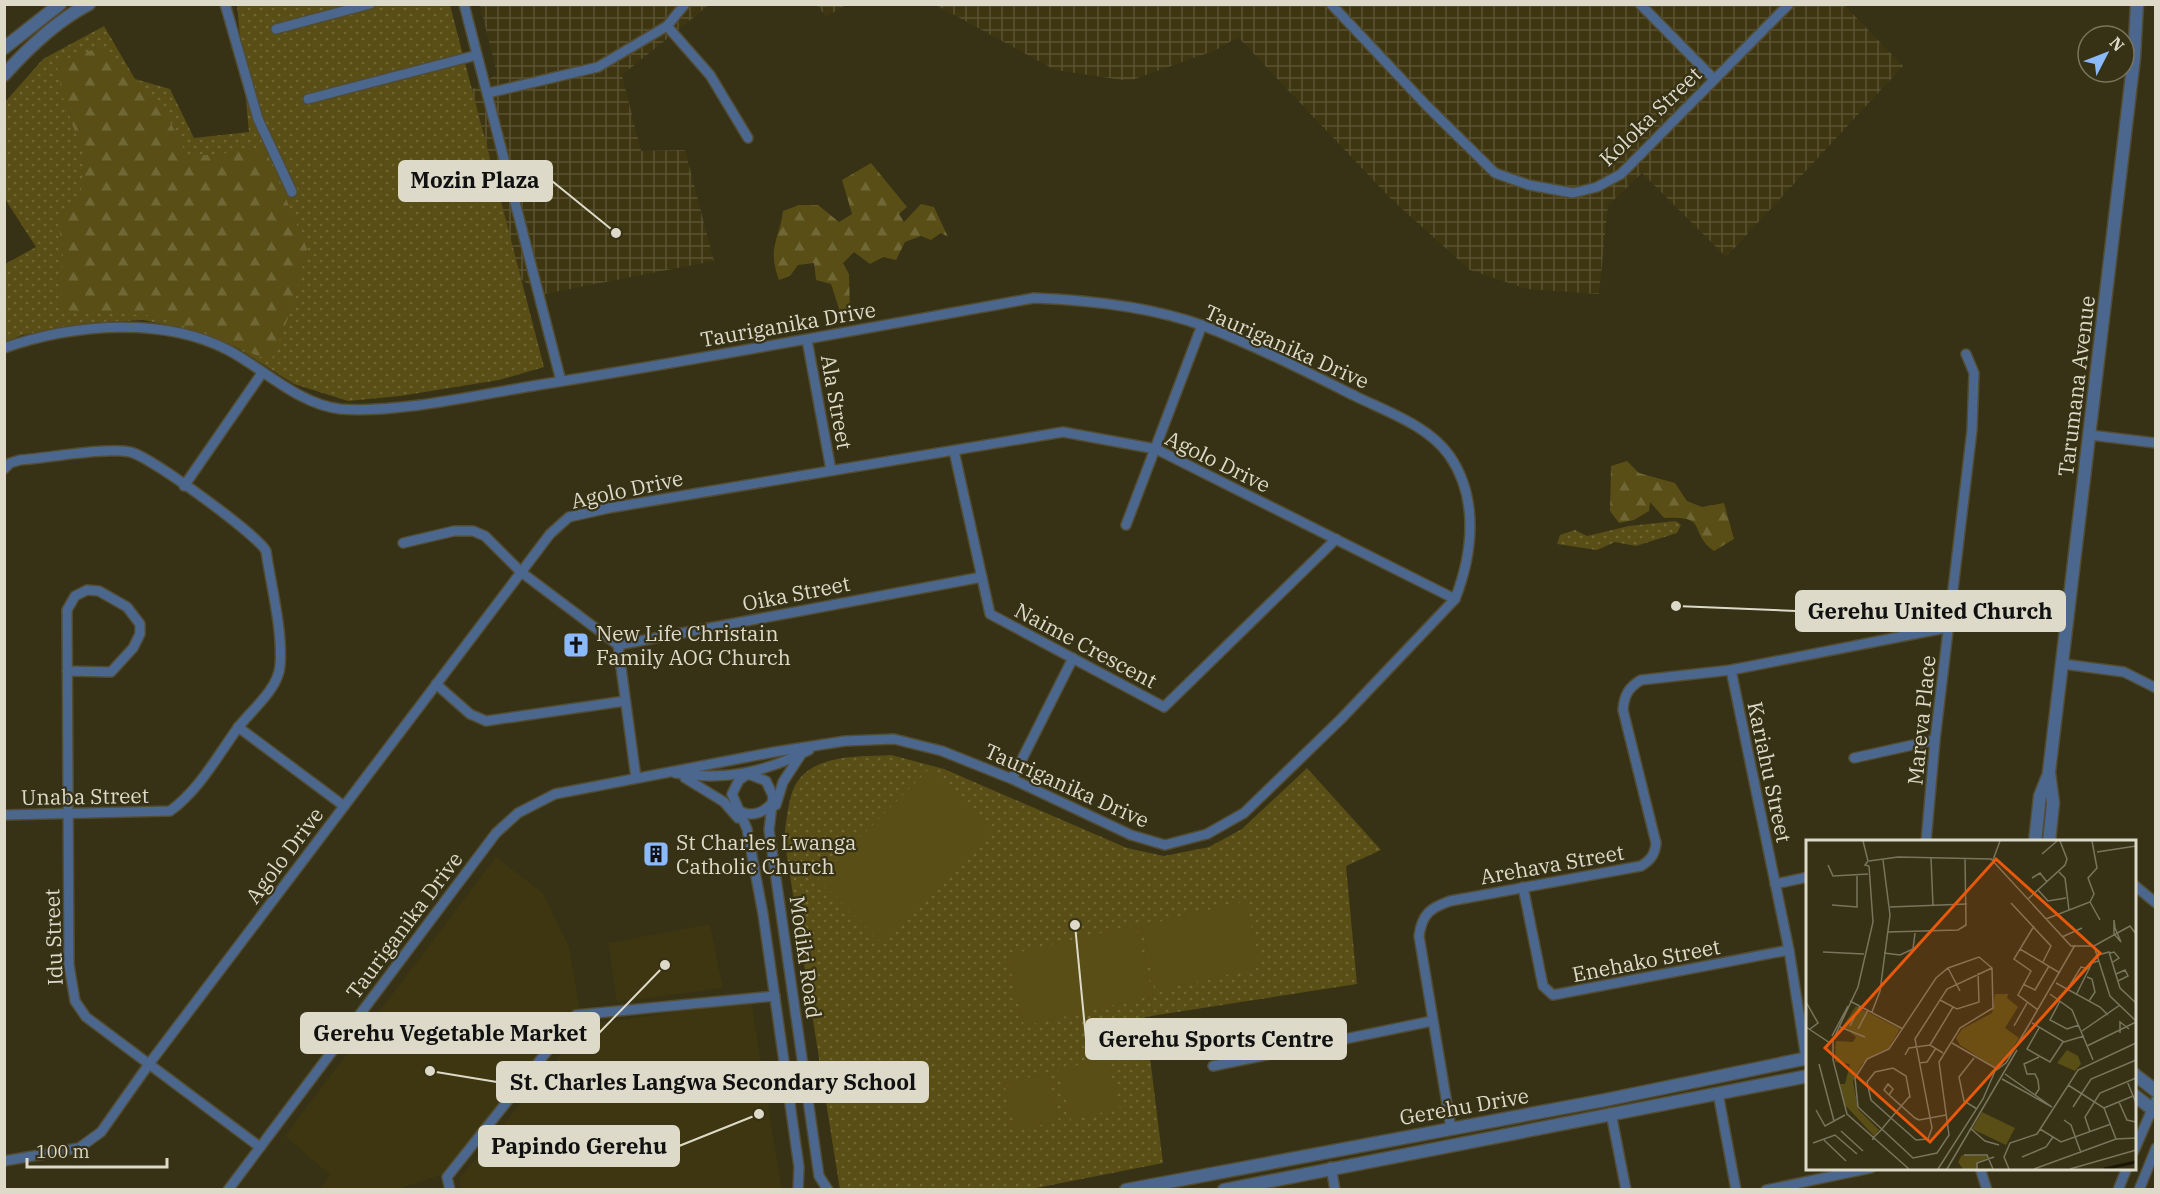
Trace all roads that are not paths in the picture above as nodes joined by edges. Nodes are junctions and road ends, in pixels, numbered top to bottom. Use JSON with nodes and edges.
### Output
{"nodes":[{"id":1,"x":60,"y":4,"type":"edge"},
{"id":2,"x":89,"y":4,"type":"edge"},
{"id":3,"x":225,"y":4,"type":"edge"},
{"id":4,"x":370,"y":4,"type":"edge"},
{"id":5,"x":464,"y":4,"type":"edge"},
{"id":6,"x":685,"y":4,"type":"edge"},
{"id":7,"x":1331,"y":4,"type":"edge"},
{"id":8,"x":1640,"y":4,"type":"edge"},
{"id":9,"x":1789,"y":4,"type":"edge"},
{"id":10,"x":2137,"y":4,"type":"edge"},
{"id":11,"x":667,"y":26,"type":"junction"},
{"id":12,"x":276,"y":29,"type":"dead end"},
{"id":13,"x":4,"y":48,"type":"edge"},
{"id":14,"x":477,"y":55,"type":"junction"},
{"id":15,"x":4,"y":75,"type":"edge"},
{"id":16,"x":1714,"y":79,"type":"junction"},
{"id":17,"x":488,"y":93,"type":"junction"},
{"id":18,"x":308,"y":99,"type":"dead end"},
{"id":19,"x":748,"y":138,"type":"dead end"},
{"id":20,"x":292,"y":192,"type":"dead end"},
{"id":21,"x":1202,"y":325,"type":"junction"},
{"id":22,"x":807,"y":340,"type":"junction"},
{"id":23,"x":4,"y":348,"type":"edge"},
{"id":24,"x":1966,"y":354,"type":"dead end"},
{"id":25,"x":262,"y":373,"type":"junction"},
{"id":26,"x":561,"y":381,"type":"junction"},
{"id":27,"x":2090,"y":435,"type":"junction"},
{"id":28,"x":2156,"y":443,"type":"edge"},
{"id":29,"x":1156,"y":449,"type":"junction"},
{"id":30,"x":954,"y":451,"type":"junction"},
{"id":31,"x":4,"y":468,"type":"edge"},
{"id":32,"x":831,"y":471,"type":"junction"},
{"id":33,"x":184,"y":486,"type":"junction"},
{"id":34,"x":1126,"y":525,"type":"dead end"},
{"id":35,"x":1335,"y":539,"type":"junction"},
{"id":36,"x":403,"y":543,"type":"dead end"},
{"id":37,"x":521,"y":572,"type":"junction"},
{"id":38,"x":982,"y":577,"type":"junction"},
{"id":39,"x":1455,"y":599,"type":"junction"},
{"id":40,"x":1950,"y":627,"type":"junction"},
{"id":41,"x":618,"y":645,"type":"junction"},
{"id":42,"x":1073,"y":658,"type":"junction"},
{"id":43,"x":2063,"y":664,"type":"junction"},
{"id":44,"x":67,"y":670,"type":"junction"},
{"id":45,"x":1731,"y":670,"type":"junction"},
{"id":46,"x":436,"y":684,"type":"junction"},
{"id":47,"x":2156,"y":688,"type":"edge"},
{"id":48,"x":625,"y":701,"type":"junction"},
{"id":49,"x":238,"y":727,"type":"junction"},
{"id":50,"x":1935,"y":740,"type":"junction"},
{"id":51,"x":818,"y":746,"type":"junction"},
{"id":52,"x":1854,"y":758,"type":"dead end"},
{"id":53,"x":2049,"y":772,"type":"junction"},
{"id":54,"x":669,"y":773,"type":"junction"},
{"id":55,"x":748,"y":774,"type":"junction"},
{"id":56,"x":636,"y":778,"type":"junction"},
{"id":57,"x":1012,"y":779,"type":"junction"},
{"id":58,"x":772,"y":802,"type":"junction"},
{"id":59,"x":344,"y":806,"type":"junction"},
{"id":60,"x":736,"y":809,"type":"junction"},
{"id":61,"x":69,"y":814,"type":"junction"},
{"id":62,"x":4,"y":815,"type":"edge"},
{"id":63,"x":772,"y":815,"type":"junction"},
{"id":64,"x":747,"y":830,"type":"junction"},
{"id":65,"x":1926,"y":840,"type":"edge"},
{"id":66,"x":2035,"y":840,"type":"edge"},
{"id":67,"x":2049,"y":840,"type":"edge"},
{"id":68,"x":1806,"y":877,"type":"edge"},
{"id":69,"x":1775,"y":884,"type":"junction"},
{"id":70,"x":1523,"y":887,"type":"junction"},
{"id":71,"x":2136,"y":887,"type":"edge"},
{"id":72,"x":2156,"y":903,"type":"edge"},
{"id":73,"x":1789,"y":950,"type":"junction"},
{"id":74,"x":775,"y":996,"type":"junction"},
{"id":75,"x":1432,"y":1021,"type":"junction"},
{"id":76,"x":1806,"y":1052,"type":"edge"},
{"id":77,"x":1806,"y":1058,"type":"edge"},
{"id":78,"x":148,"y":1064,"type":"junction"},
{"id":79,"x":1213,"y":1066,"type":"dead end"},
{"id":80,"x":1806,"y":1076,"type":"edge"},
{"id":81,"x":2136,"y":1076,"type":"edge"},
{"id":82,"x":2156,"y":1091,"type":"edge"},
{"id":83,"x":1718,"y":1093,"type":"junction"},
{"id":84,"x":2136,"y":1096,"type":"edge"},
{"id":85,"x":2154,"y":1107,"type":"edge"},
{"id":86,"x":1611,"y":1113,"type":"junction"},
{"id":87,"x":1451,"y":1128,"type":"junction"},
{"id":88,"x":260,"y":1147,"type":"junction"},
{"id":89,"x":2136,"y":1147,"type":"edge"},
{"id":90,"x":2156,"y":1148,"type":"edge"},
{"id":91,"x":4,"y":1161,"type":"edge"},
{"id":92,"x":1331,"y":1167,"type":"junction"},
{"id":93,"x":1861,"y":1170,"type":"edge"},
{"id":94,"x":1981,"y":1170,"type":"edge"},
{"id":95,"x":2126,"y":1170,"type":"edge"},
{"id":96,"x":228,"y":1190,"type":"edge"},
{"id":97,"x":450,"y":1190,"type":"edge"},
{"id":98,"x":798,"y":1190,"type":"edge"},
{"id":99,"x":828,"y":1190,"type":"edge"},
{"id":100,"x":1126,"y":1190,"type":"edge"},
{"id":101,"x":1224,"y":1190,"type":"edge"},
{"id":102,"x":1335,"y":1190,"type":"edge"},
{"id":103,"x":1626,"y":1190,"type":"edge"},
{"id":104,"x":1736,"y":1190,"type":"edge"},
{"id":105,"x":1766,"y":1190,"type":"edge"},
{"id":106,"x":1987,"y":1190,"type":"edge"},
{"id":107,"x":2118,"y":1190,"type":"edge"},
{"id":108,"x":2139,"y":1190,"type":"edge"}],
"edges":[{"from":1,"to":13,"type":"street"},
{"from":2,"to":15,"type":"street"},
{"from":3,"to":20,"type":"street"},
{"from":4,"to":12,"type":"street"},
{"from":5,"to":14,"type":"street"},
{"from":6,"to":11,"type":"street"},
{"from":7,"to":16,"type":"street","name":"Koloka Street"},
{"from":8,"to":16,"type":"street"},
{"from":9,"to":16,"type":"street","name":"Koloka Street"},
{"from":10,"to":27,"type":"street","name":"Tarumana Avenue"},
{"from":11,"to":17,"type":"street"},
{"from":11,"to":19,"type":"street"},
{"from":14,"to":17,"type":"street"},
{"from":14,"to":18,"type":"street"},
{"from":17,"to":26,"type":"street"},
{"from":21,"to":22,"type":"street","name":"Tauriganika Drive"},
{"from":21,"to":29,"type":"street"},
{"from":21,"to":39,"type":"street","name":"Tauriganika Drive"},
{"from":22,"to":26,"type":"street","name":"Tauriganika Drive"},
{"from":22,"to":32,"type":"street","name":"Ala Street"},
{"from":23,"to":25,"type":"street","name":"Tauriganika Drive"},
{"from":24,"to":40,"type":"street","name":"Mareva Place"},
{"from":25,"to":26,"type":"street","name":"Tauriganika Drive"},
{"from":25,"to":33,"type":"street"},
{"from":27,"to":28,"type":"street"},
{"from":27,"to":43,"type":"street","name":"Tarumana Avenue"},
{"from":29,"to":30,"type":"street","name":"Agolo Drive"},
{"from":29,"to":34,"type":"street"},
{"from":29,"to":35,"type":"street","name":"Agolo Drive"},
{"from":30,"to":32,"type":"street","name":"Agolo Drive"},
{"from":30,"to":38,"type":"street","name":"Naime Crescent"},
{"from":31,"to":33,"type":"street"},
{"from":32,"to":37,"type":"street","name":"Agolo Drive"},
{"from":33,"to":49,"type":"street"},
{"from":35,"to":39,"type":"street","name":"Agolo Drive"},
{"from":35,"to":42,"type":"street","name":"Naime Crescent"},
{"from":36,"to":37,"type":"street"},
{"from":37,"to":41,"type":"street"},
{"from":37,"to":46,"type":"street","name":"Agolo Drive"},
{"from":38,"to":41,"type":"street","name":"Oika Street"},
{"from":38,"to":42,"type":"street","name":"Naime Crescent"},
{"from":39,"to":57,"type":"street","name":"Tauriganika Drive"},
{"from":40,"to":45,"type":"street","name":"Arehava Street"},
{"from":40,"to":50,"type":"street","name":"Mareva Place"},
{"from":41,"to":48,"type":"street"},
{"from":42,"to":57,"type":"street"},
{"from":43,"to":47,"type":"street"},
{"from":43,"to":53,"type":"street","name":"Tarumana Avenue"},
{"from":44,"to":44,"type":"street"},
{"from":44,"to":61,"type":"street","name":"Idu Street"},
{"from":45,"to":69,"type":"street","name":"Kariahu Street"},
{"from":45,"to":70,"type":"street","name":"Arehava Street"},
{"from":46,"to":48,"type":"street"},
{"from":46,"to":59,"type":"street","name":"Agolo Drive"},
{"from":48,"to":56,"type":"street"},
{"from":49,"to":59,"type":"street"},
{"from":49,"to":61,"type":"street","name":"Unaba Street"},
{"from":50,"to":52,"type":"street"},
{"from":50,"to":65,"type":"street","name":"Mareva Place"},
{"from":51,"to":54,"type":"street","name":"Tauriganika Drive"},
{"from":51,"to":55,"type":"street","name":"Tauriganika Drive"},
{"from":51,"to":57,"type":"street","name":"Tauriganika Drive"},
{"from":51,"to":63,"type":"street"},
{"from":53,"to":66,"type":"street","name":"Tarumana Avenue"},
{"from":53,"to":67,"type":"street","name":"Tarumana Avenue"},
{"from":54,"to":55,"type":"street","name":"Tauriganika Drive"},
{"from":54,"to":56,"type":"street","name":"Tauriganika Drive"},
{"from":54,"to":64,"type":"street"},
{"from":55,"to":58,"type":"street","name":"Modiki Road"},
{"from":55,"to":60,"type":"street"},
{"from":56,"to":88,"type":"street","name":"Tauriganika Drive"},
{"from":58,"to":60,"type":"street"},
{"from":58,"to":63,"type":"street","name":"Modiki Road"},
{"from":59,"to":78,"type":"street","name":"Agolo Drive"},
{"from":60,"to":64,"type":"street","name":"Modiki Road"},
{"from":61,"to":62,"type":"street","name":"Unaba Street"},
{"from":61,"to":78,"type":"street","name":"Idu Street"},
{"from":63,"to":99,"type":"street","name":"Modiki Road"},
{"from":64,"to":74,"type":"street","name":"Modiki Road"},
{"from":68,"to":69,"type":"street"},
{"from":69,"to":73,"type":"street","name":"Kariahu Street"},
{"from":70,"to":73,"type":"street","name":"Enehako Street"},
{"from":70,"to":75,"type":"street","name":"Arehava Street"},
{"from":71,"to":72,"type":"street"},
{"from":73,"to":76,"type":"street","name":"Kariahu Street"},
{"from":74,"to":97,"type":"street"},
{"from":74,"to":98,"type":"street","name":"Modiki Road"},
{"from":75,"to":79,"type":"street"},
{"from":75,"to":87,"type":"street","name":"Arehava Street"},
{"from":77,"to":87,"type":"street","name":"Gerehu Drive"},
{"from":78,"to":88,"type":"street","name":"Idu Street"},
{"from":78,"to":91,"type":"street","name":"Agolo Drive"},
{"from":80,"to":83,"type":"street","name":"Gerehu Drive"},
{"from":81,"to":82,"type":"street"},
{"from":83,"to":86,"type":"street","name":"Gerehu Drive"},
{"from":83,"to":104,"type":"street"},
{"from":84,"to":85,"type":"street"},
{"from":85,"to":89,"type":"street"},
{"from":86,"to":92,"type":"street","name":"Gerehu Drive"},
{"from":86,"to":103,"type":"street"},
{"from":87,"to":100,"type":"street","name":"Gerehu Drive"},
{"from":88,"to":96,"type":"street","name":"Tauriganika Drive"},
{"from":90,"to":108,"type":"street"},
{"from":92,"to":101,"type":"street","name":"Gerehu Drive"},
{"from":92,"to":102,"type":"street"},
{"from":93,"to":105,"type":"street"},
{"from":94,"to":106,"type":"street"},
{"from":95,"to":107,"type":"street"}]}
